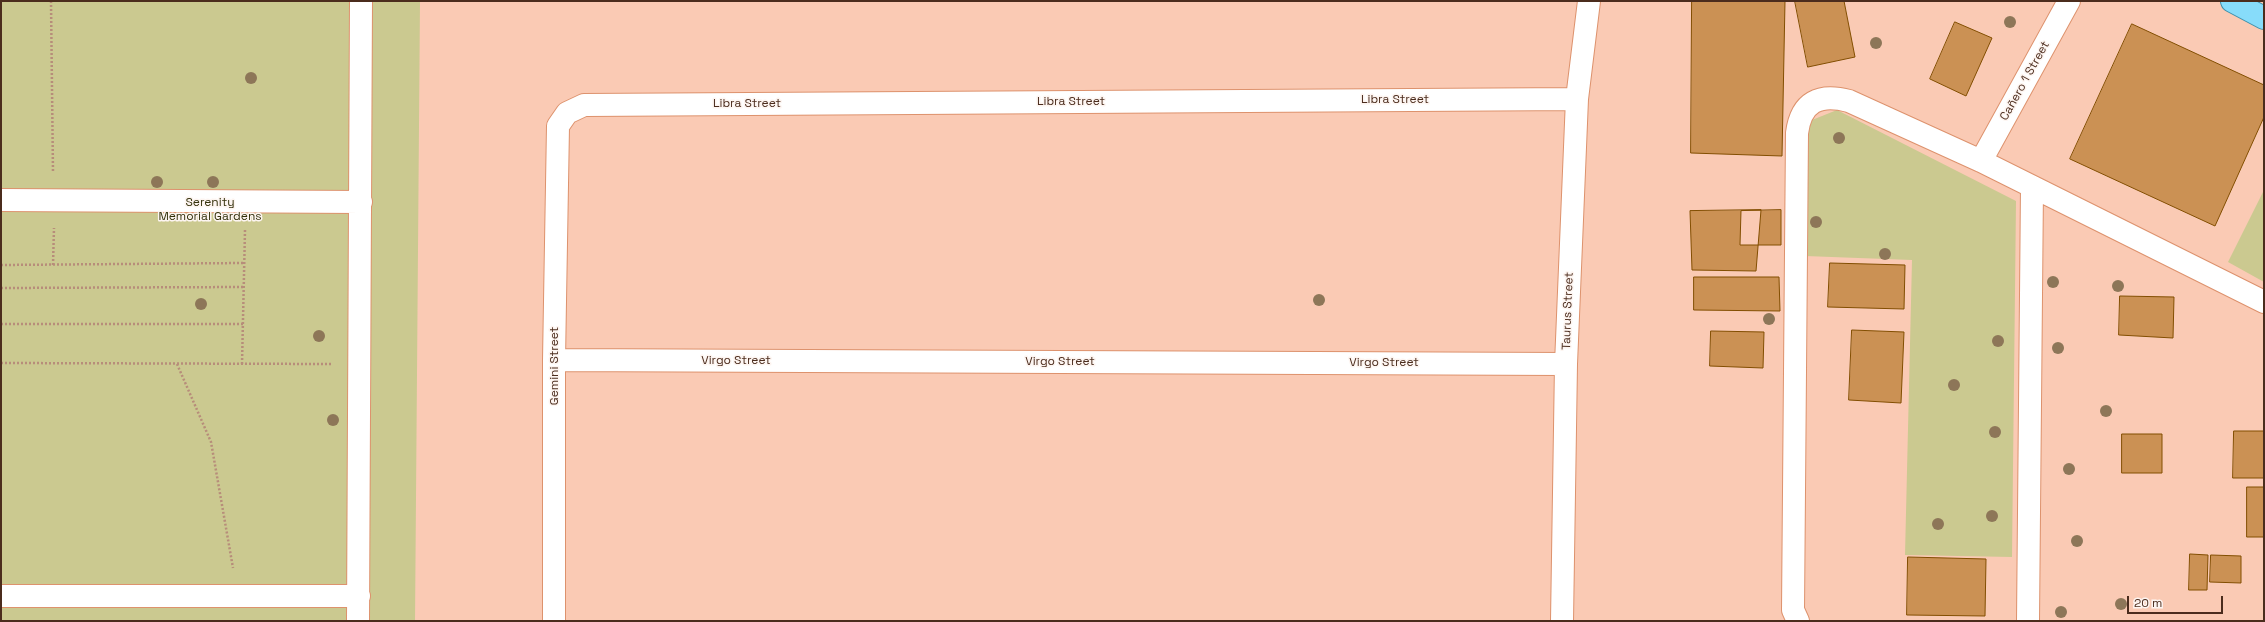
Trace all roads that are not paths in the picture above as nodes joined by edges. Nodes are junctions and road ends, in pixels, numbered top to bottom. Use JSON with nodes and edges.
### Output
{"nodes":[{"id":1,"x":361,"y":1,"type":"edge"},
{"id":2,"x":1589,"y":1,"type":"edge"},
{"id":3,"x":2069,"y":1,"type":"edge"},
{"id":4,"x":2232,"y":1,"type":"edge"},
{"id":5,"x":2264,"y":18,"type":"edge"},
{"id":6,"x":1576,"y":99,"type":"junction"},
{"id":7,"x":567,"y":113,"type":"joint"},
{"id":8,"x":1981,"y":161,"type":"junction"},
{"id":9,"x":2032,"y":187,"type":"junction"},
{"id":10,"x":1,"y":200,"type":"edge"},
{"id":11,"x":361,"y":202,"type":"junction"},
{"id":12,"x":2264,"y":302,"type":"edge"},
{"id":13,"x":554,"y":360,"type":"junction"},
{"id":14,"x":1566,"y":364,"type":"junction"},
{"id":15,"x":1,"y":596,"type":"edge"},
{"id":16,"x":359,"y":596,"type":"junction"},
{"id":17,"x":358,"y":621,"type":"edge"},
{"id":18,"x":554,"y":621,"type":"edge"},
{"id":19,"x":1562,"y":621,"type":"edge"},
{"id":20,"x":1798,"y":621,"type":"edge"},
{"id":21,"x":2028,"y":621,"type":"edge"}],
"edges":[{"from":1,"to":11,"type":"street"},
{"from":2,"to":6,"type":"street","name":"Taurus Street"},
{"from":3,"to":8,"type":"street","name":"Cañero 1 Street"},
{"from":4,"to":5,"type":"main road"},
{"from":6,"to":7,"type":"street","name":"Libra Street"},
{"from":6,"to":14,"type":"street","name":"Taurus Street"},
{"from":7,"to":13,"type":"street","name":"Gemini Street"},
{"from":8,"to":9,"type":"street"},
{"from":8,"to":20,"type":"street"},
{"from":9,"to":12,"type":"street"},
{"from":9,"to":21,"type":"street"},
{"from":10,"to":11,"type":"street"},
{"from":11,"to":16,"type":"street"},
{"from":13,"to":14,"type":"street","name":"Virgo Street"},
{"from":13,"to":18,"type":"street","name":"Gemini Street"},
{"from":14,"to":19,"type":"street","name":"Taurus Street"},
{"from":15,"to":16,"type":"street"},
{"from":16,"to":17,"type":"street"}]}
